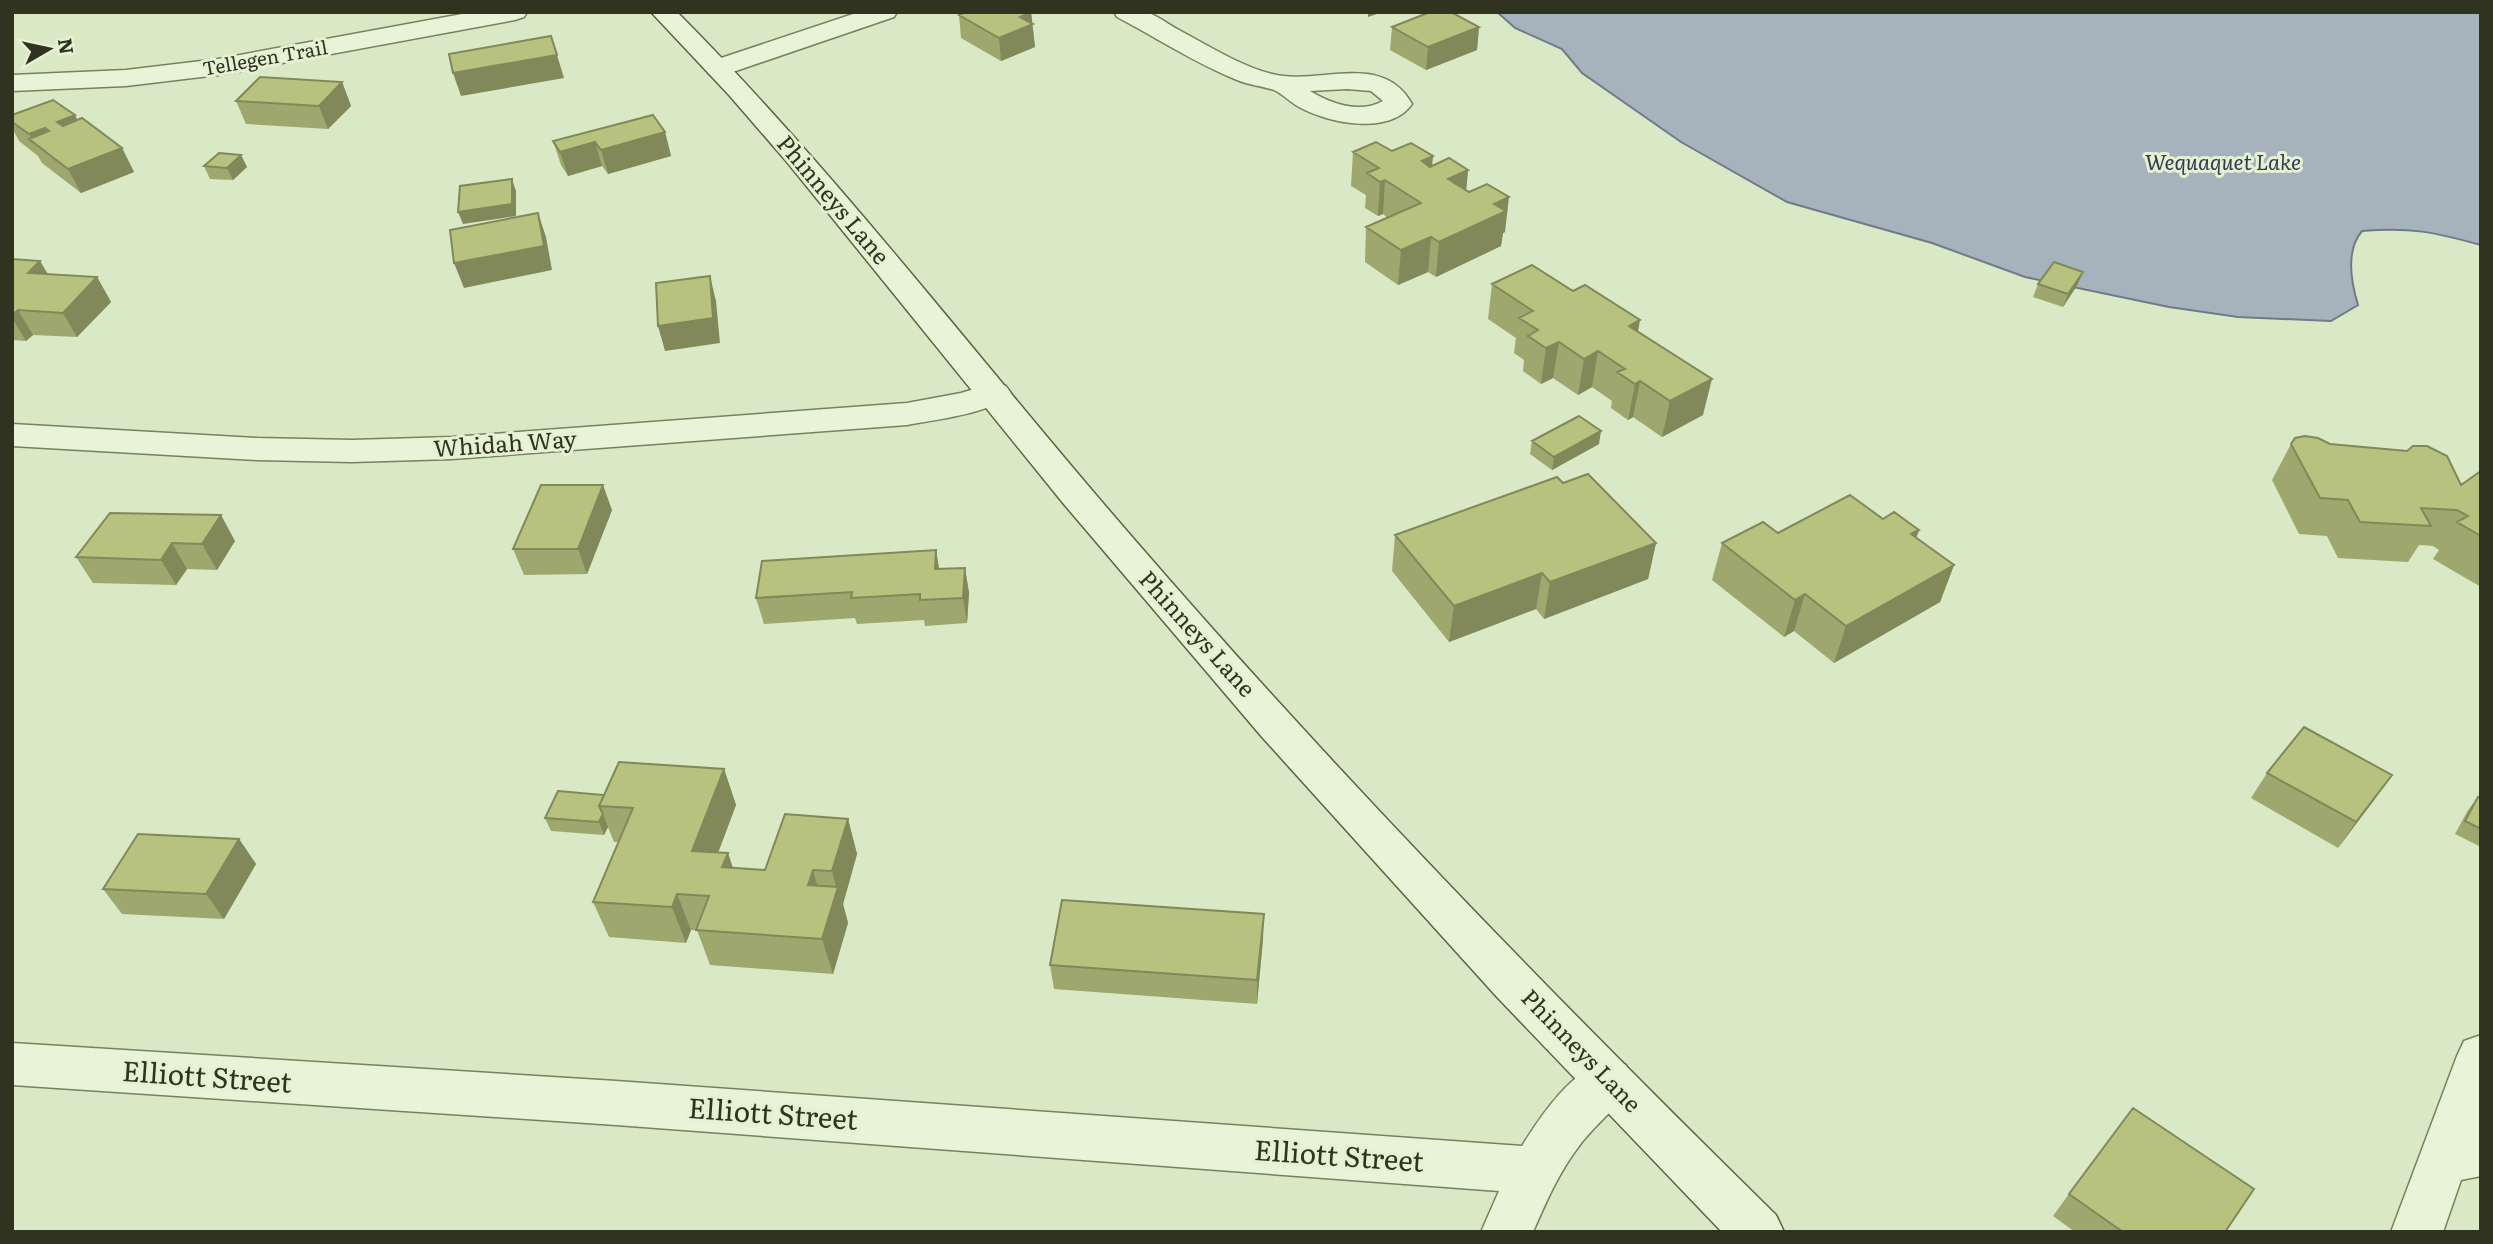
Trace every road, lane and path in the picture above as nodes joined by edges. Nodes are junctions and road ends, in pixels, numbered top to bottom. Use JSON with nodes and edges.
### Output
{"nodes":[{"id":1,"x":515,"y":12,"type":"edge"},
{"id":2,"x":663,"y":12,"type":"edge"},
{"id":3,"x":885,"y":12,"type":"edge"},
{"id":4,"x":1126,"y":12,"type":"edge"},
{"id":5,"x":718,"y":68,"type":"junction"},
{"id":6,"x":12,"y":83,"type":"edge"},
{"id":7,"x":1283,"y":84,"type":"dead end"},
{"id":8,"x":994,"y":393,"type":"junction"},
{"id":9,"x":12,"y":435,"type":"edge"},
{"id":10,"x":2481,"y":1056,"type":"edge"},
{"id":11,"x":12,"y":1064,"type":"edge"},
{"id":12,"x":1609,"y":1080,"type":"junction"},
{"id":13,"x":2462,"y":1157,"type":"edge"},
{"id":14,"x":1534,"y":1170,"type":"junction"},
{"id":15,"x":1507,"y":1232,"type":"edge"},
{"id":16,"x":1758,"y":1232,"type":"edge"},
{"id":17,"x":2417,"y":1232,"type":"edge"}],
"edges":[{"from":1,"to":6,"type":"street","name":"Tellegen Trail"},
{"from":2,"to":5,"type":"street","name":"Phinneys Lane"},
{"from":3,"to":5,"type":"street"},
{"from":4,"to":7,"type":"street"},
{"from":5,"to":8,"type":"street","name":"Phinneys Lane"},
{"from":8,"to":9,"type":"street","name":"Whidah Way"},
{"from":8,"to":12,"type":"street","name":"Phinneys Lane"},
{"from":10,"to":13,"type":"street"},
{"from":11,"to":14,"type":"street","name":"Elliott Street"},
{"from":12,"to":14,"type":"street"},
{"from":12,"to":16,"type":"street","name":"Phinneys Lane"},
{"from":13,"to":17,"type":"street"},
{"from":14,"to":15,"type":"street"}]}
